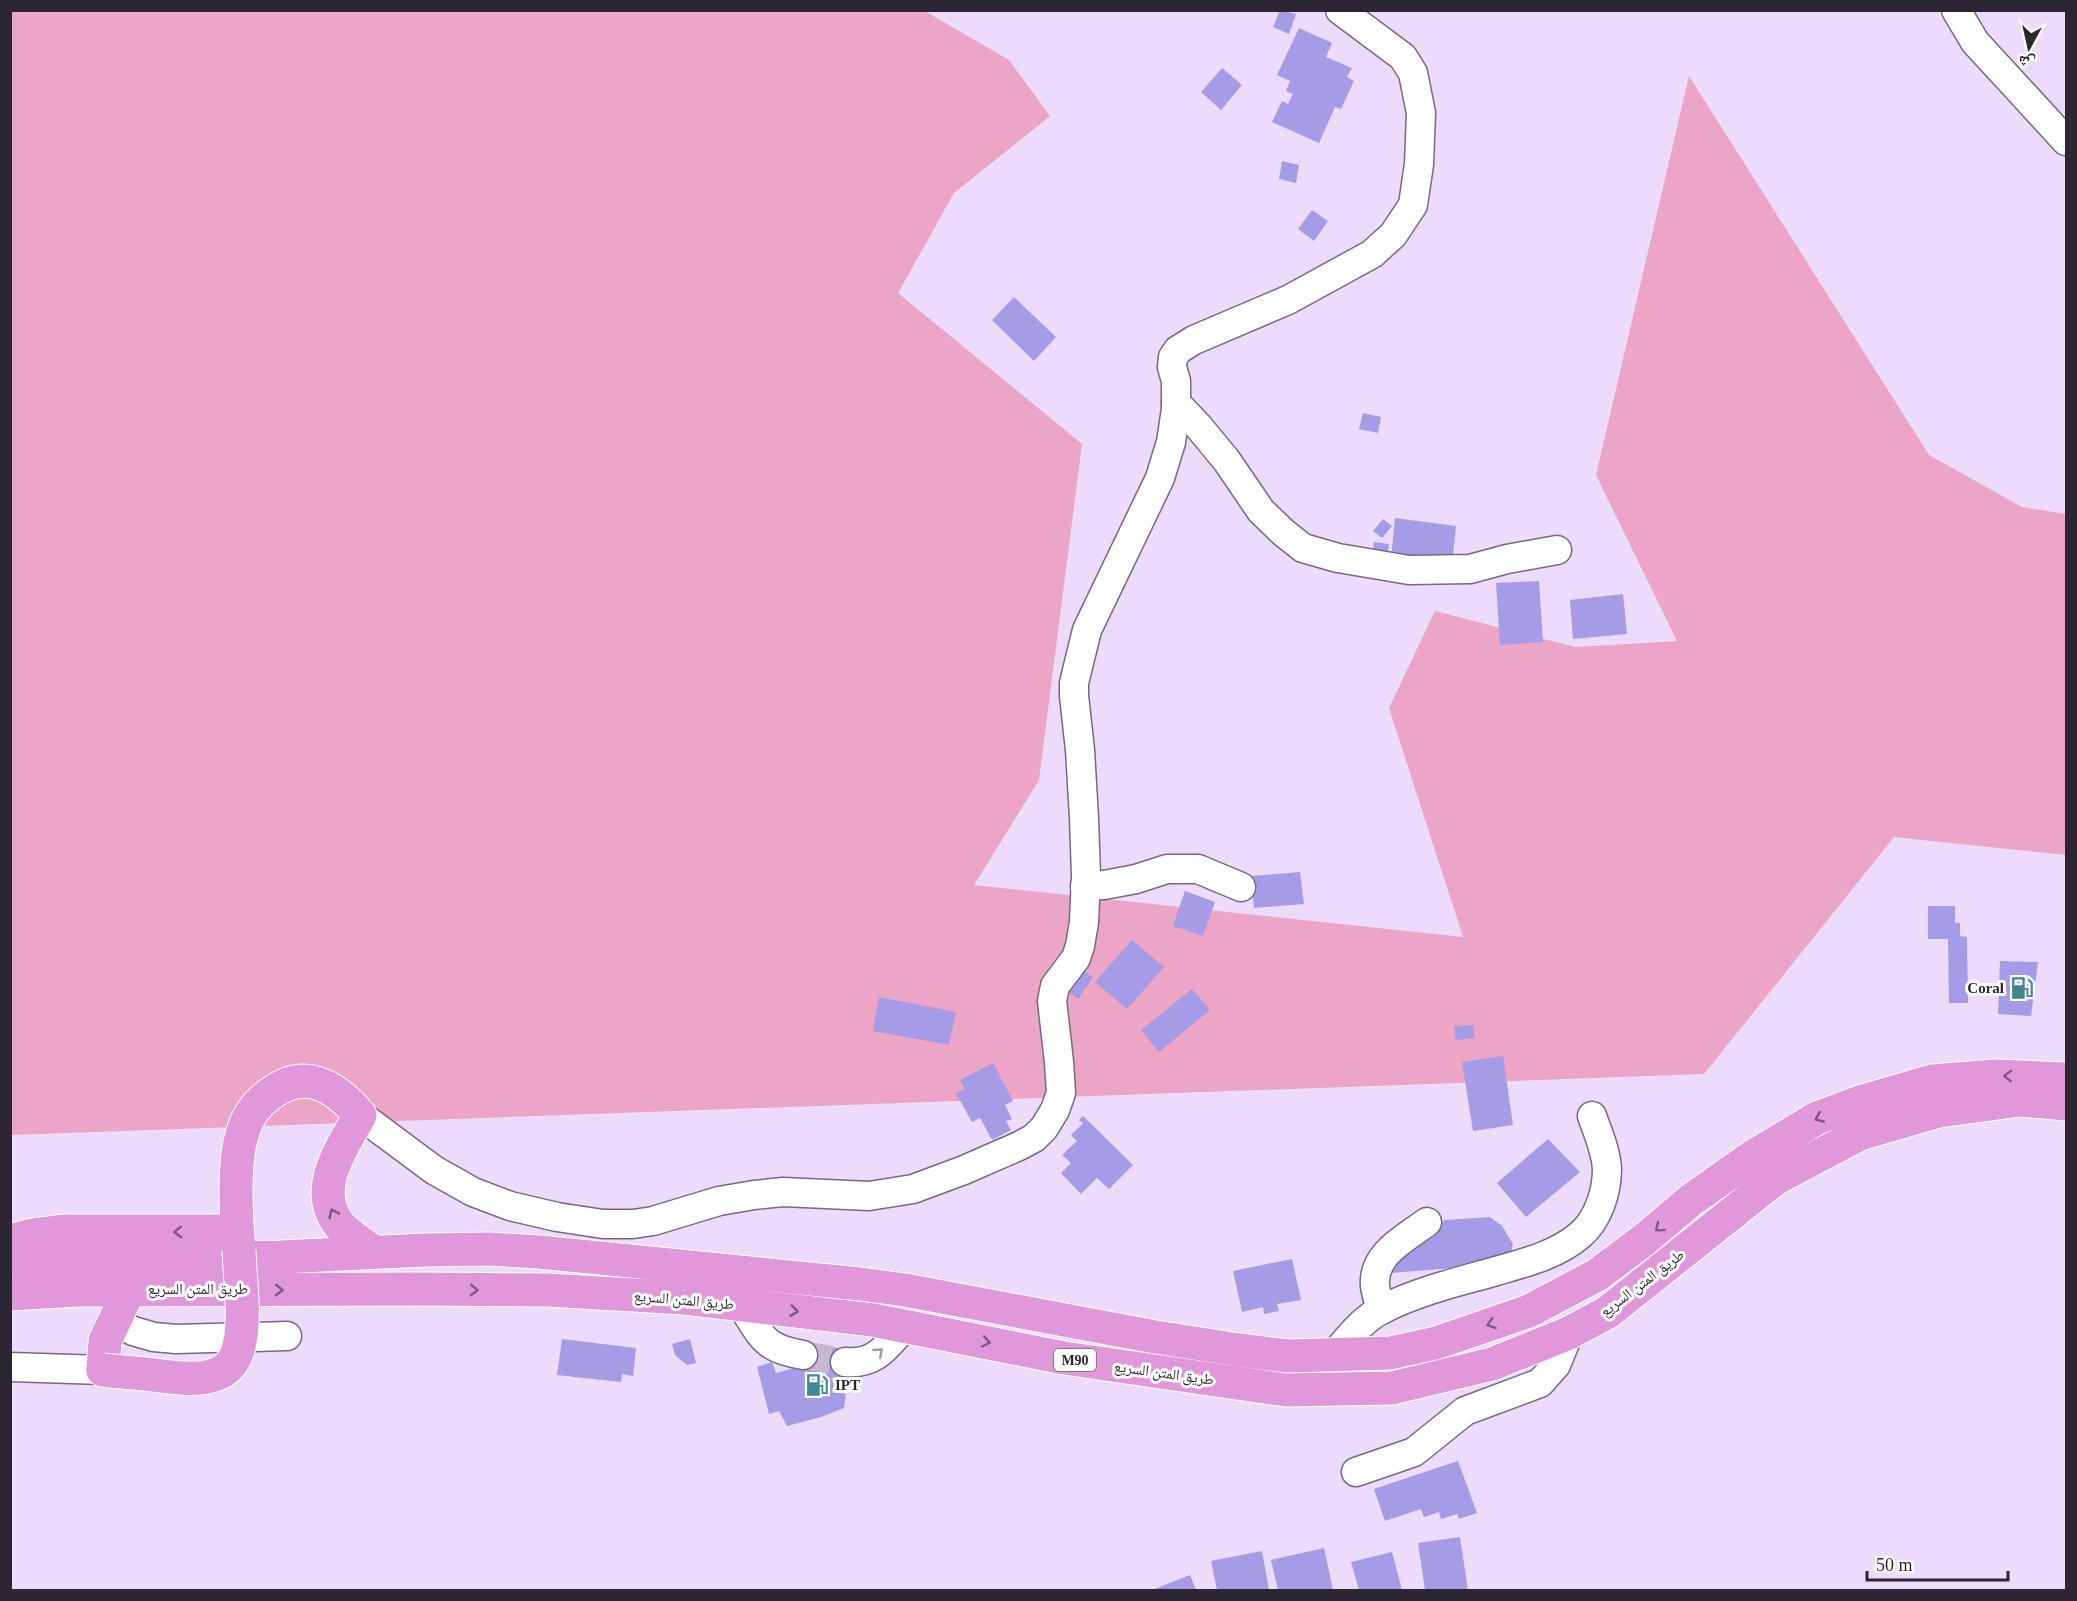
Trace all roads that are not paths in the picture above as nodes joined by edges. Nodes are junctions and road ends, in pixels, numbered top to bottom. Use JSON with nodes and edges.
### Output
{"nodes":[{"id":1,"x":1340,"y":10,"type":"edge"},
{"id":2,"x":1956,"y":10,"type":"edge"},
{"id":3,"x":2067,"y":141,"type":"edge"},
{"id":4,"x":1176,"y":403,"type":"junction"},
{"id":5,"x":1557,"y":550,"type":"dead end"},
{"id":6,"x":1085,"y":886,"type":"junction"},
{"id":7,"x":1241,"y":887,"type":"dead end"},
{"id":8,"x":2067,"y":1078,"type":"edge"},
{"id":9,"x":2067,"y":1104,"type":"edge"},
{"id":10,"x":360,"y":1114,"type":"junction"},
{"id":11,"x":1592,"y":1116,"type":"dead end"},
{"id":12,"x":1427,"y":1222,"type":"dead end"},
{"id":13,"x":238,"y":1240,"type":"junction"},
{"id":14,"x":10,"y":1241,"type":"edge"},
{"id":15,"x":374,"y":1252,"type":"junction"},
{"id":16,"x":10,"y":1261,"type":"edge"},
{"id":17,"x":78,"y":1290,"type":"junction"},
{"id":18,"x":129,"y":1290,"type":"junction"},
{"id":19,"x":10,"y":1294,"type":"edge"},
{"id":20,"x":741,"y":1305,"type":"junction"},
{"id":21,"x":1381,"y":1310,"type":"junction"},
{"id":22,"x":905,"y":1326,"type":"junction"},
{"id":23,"x":1569,"y":1333,"type":"junction"},
{"id":24,"x":286,"y":1336,"type":"dead end"},
{"id":25,"x":107,"y":1344,"type":"junction"},
{"id":26,"x":803,"y":1355,"type":"tunnel mouth"},
{"id":27,"x":1333,"y":1356,"type":"junction"},
{"id":28,"x":845,"y":1362,"type":"tunnel mouth"},
{"id":29,"x":10,"y":1367,"type":"edge"},
{"id":30,"x":1356,"y":1472,"type":"dead end"}],
"edges":[{"from":1,"to":4,"type":"street"},
{"from":2,"to":3,"type":"street"},
{"from":4,"to":5,"type":"street"},
{"from":4,"to":6,"type":"street"},
{"from":6,"to":7,"type":"street"},
{"from":6,"to":10,"type":"street"},
{"from":8,"to":27,"type":"highway","name":"طريق المتن السريع","number":"M90","one_way":true},
{"from":9,"to":23,"type":"highway","name":"طريق المتن السريع","number":"M90"},
{"from":10,"to":13,"type":"highway"},
{"from":15,"to":10,"type":"highway","one_way":true},
{"from":11,"to":21,"type":"street"},
{"from":12,"to":21,"type":"street"},
{"from":13,"to":14,"type":"highway","one_way":true},
{"from":13,"to":25,"type":"highway","bridge":true},
{"from":15,"to":16,"type":"highway","name":"طريق المتن السريع","number":"M90"},
{"from":15,"to":27,"type":"highway","name":"طريق المتن السريع","number":"M90"},
{"from":17,"to":18,"type":"highway","name":"طريق المتن السريع","number":"M90"},
{"from":17,"to":19,"type":"highway","name":"طريق المتن السريع","number":"M90"},
{"from":17,"to":25,"type":"highway"},
{"from":18,"to":20,"type":"highway","name":"طريق المتن السريع","number":"M90","one_way":true},
{"from":18,"to":25,"type":"highway"},
{"from":20,"to":22,"type":"highway","name":"طريق المتن السريع","number":"M90","one_way":true},
{"from":20,"to":26,"type":"street"},
{"from":21,"to":27,"type":"street"},
{"from":22,"to":23,"type":"highway","name":"طريق المتن السريع","number":"M90","one_way":true},
{"from":28,"to":22,"type":"street","one_way":true},
{"from":23,"to":30,"type":"street"},
{"from":24,"to":25,"type":"street"},
{"from":25,"to":29,"type":"street"}]}
